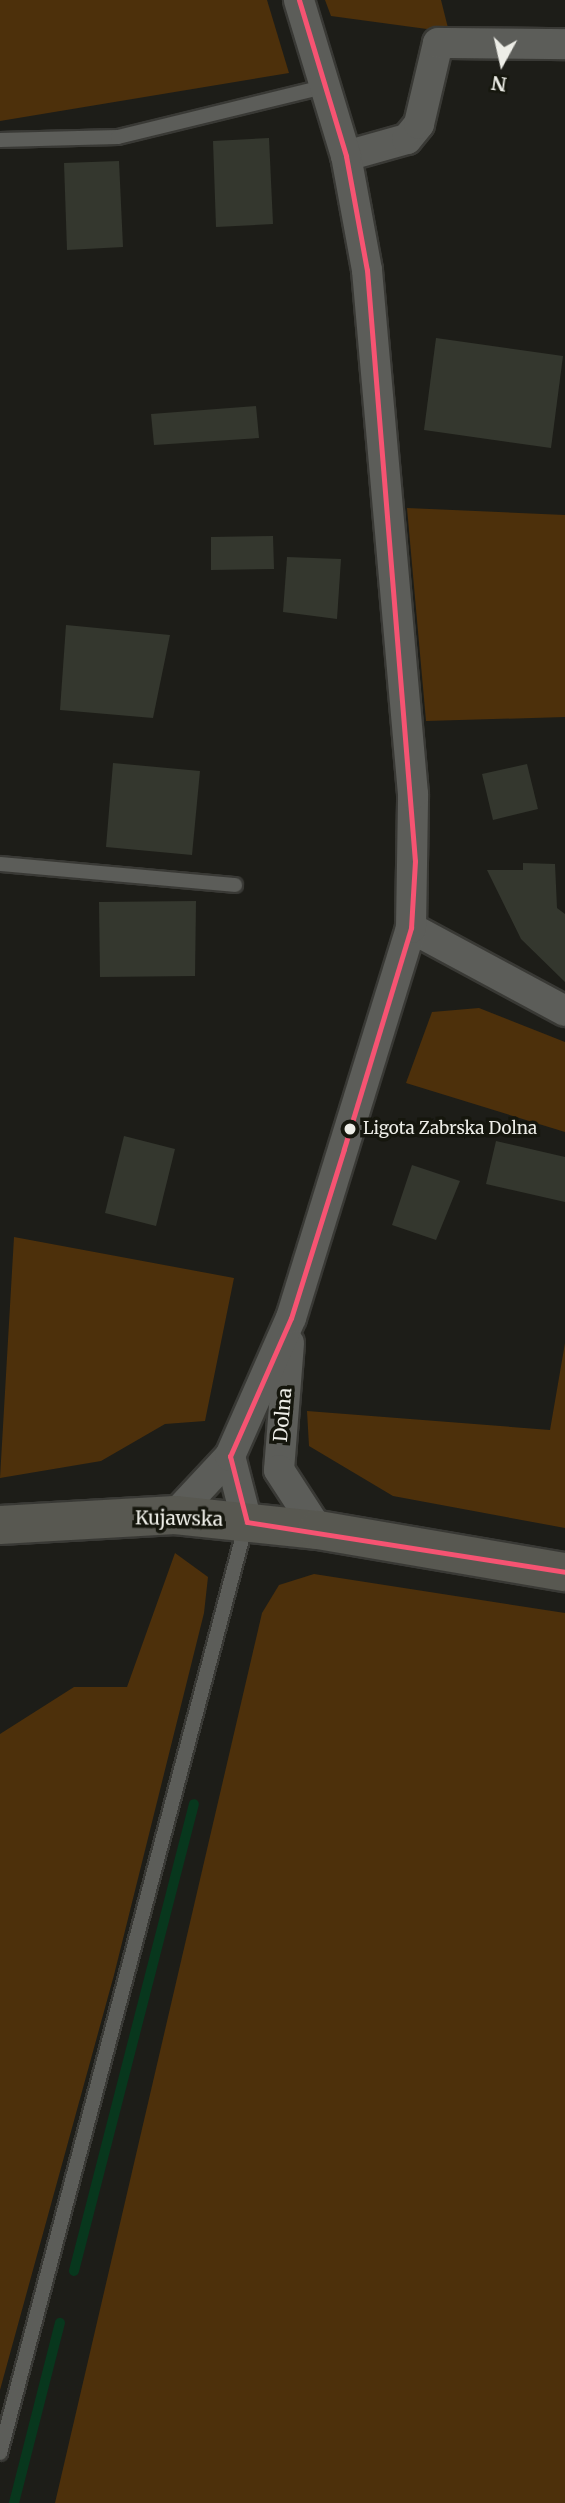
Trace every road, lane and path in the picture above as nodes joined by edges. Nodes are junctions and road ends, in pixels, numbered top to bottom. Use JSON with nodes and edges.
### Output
{"nodes":[{"id":1,"x":299,"y":0,"type":"edge"},
{"id":2,"x":565,"y":44,"type":"edge"},
{"id":3,"x":328,"y":86,"type":"junction"},
{"id":4,"x":0,"y":140,"type":"edge"},
{"id":5,"x":346,"y":156,"type":"junction"},
{"id":6,"x":0,"y":864,"type":"edge"},
{"id":7,"x":235,"y":885,"type":"dead end"},
{"id":8,"x":411,"y":928,"type":"junction"},
{"id":9,"x":565,"y":1012,"type":"edge"},
{"id":10,"x":291,"y":1318,"type":"junction"},
{"id":11,"x":230,"y":1456,"type":"junction"},
{"id":12,"x":279,"y":1470,"type":"junction"},
{"id":13,"x":175,"y":1515,"type":"junction"},
{"id":14,"x":247,"y":1522,"type":"junction"},
{"id":15,"x":0,"y":1525,"type":"edge"},
{"id":16,"x":318,"y":1530,"type":"junction"},
{"id":17,"x":565,"y":1572,"type":"edge"},
{"id":18,"x":0,"y":2453,"type":"edge"}],
"edges":[{"from":1,"to":3,"type":"street","name":"Dolna"},
{"from":2,"to":5,"type":"street"},
{"from":3,"to":4,"type":"lane"},
{"from":3,"to":5,"type":"street","name":"Dolna"},
{"from":5,"to":8,"type":"street","name":"Dolna"},
{"from":6,"to":7,"type":"lane"},
{"from":8,"to":9,"type":"street"},
{"from":8,"to":10,"type":"street","name":"Dolna"},
{"from":10,"to":11,"type":"street","name":"Dolna"},
{"from":10,"to":12,"type":"street","name":"Dolna"},
{"from":11,"to":13,"type":"street","name":"Dolna"},
{"from":11,"to":14,"type":"street"},
{"from":12,"to":14,"type":"street","name":"Dolna"},
{"from":12,"to":16,"type":"street","name":"Dolna"},
{"from":13,"to":14,"type":"street","name":"Kujawska"},
{"from":13,"to":15,"type":"street","name":"Kujawska"},
{"from":14,"to":16,"type":"street","name":"Kujawska"},
{"from":14,"to":18,"type":"lane"},
{"from":16,"to":17,"type":"street","name":"Kujawska"}]}
